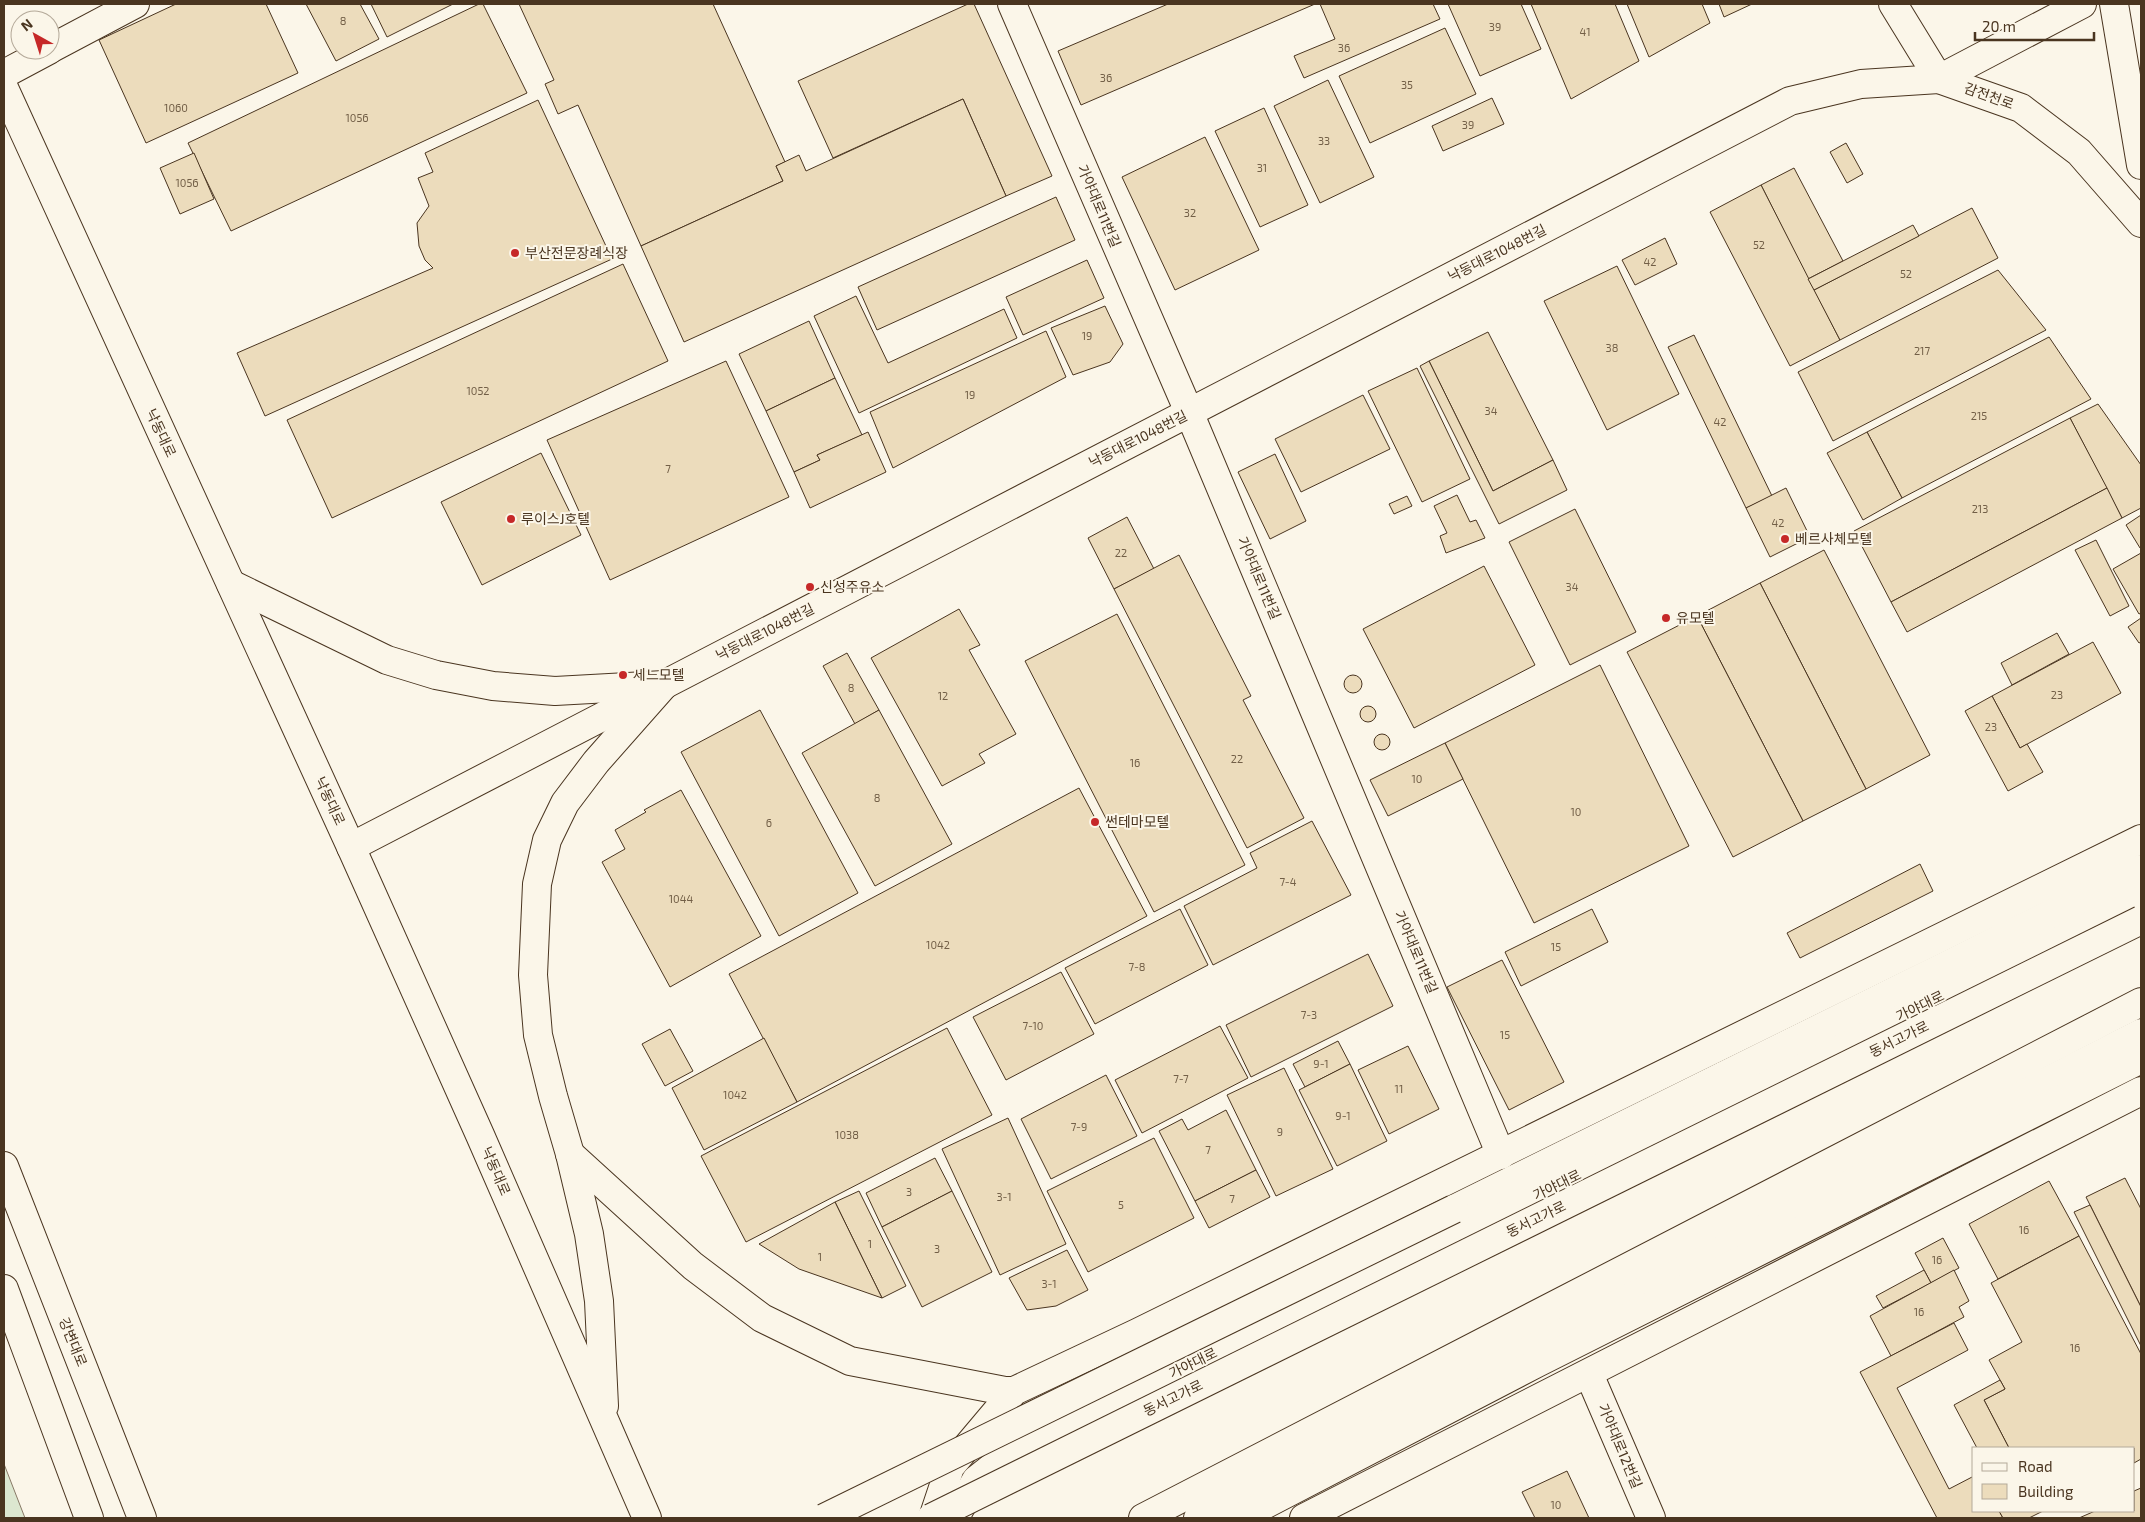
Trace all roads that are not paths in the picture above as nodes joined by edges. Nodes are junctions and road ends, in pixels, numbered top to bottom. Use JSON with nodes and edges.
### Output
{"nodes":[{"id":1,"x":135,"y":4,"type":"edge"},
{"id":2,"x":1012,"y":4,"type":"edge"},
{"id":3,"x":1893,"y":4,"type":"edge"},
{"id":4,"x":2082,"y":4,"type":"edge"},
{"id":5,"x":2114,"y":4,"type":"edge"},
{"id":6,"x":60,"y":44,"type":"edge"},
{"id":7,"x":30,"y":60,"type":"edge"},
{"id":8,"x":4,"y":74,"type":"edge"},
{"id":9,"x":1939,"y":79,"type":"junction"},
{"id":10,"x":4,"y":88,"type":"edge"},
{"id":11,"x":2141,"y":165,"type":"edge"},
{"id":12,"x":2141,"y":223,"type":"edge"},
{"id":13,"x":1189,"y":412,"type":"junction"},
{"id":14,"x":231,"y":584,"type":"junction"},
{"id":15,"x":664,"y":685,"type":"junction"},
{"id":16,"x":2141,"y":838,"type":"edge"},
{"id":17,"x":351,"y":847,"type":"junction"},
{"id":18,"x":2141,"y":869,"type":"edge"},
{"id":19,"x":2141,"y":897,"type":"edge"},
{"id":20,"x":2141,"y":920,"type":"edge"},
{"id":21,"x":2141,"y":1002,"type":"edge"},
{"id":22,"x":2141,"y":1033,"type":"edge"},
{"id":23,"x":2141,"y":1059,"type":"edge"},
{"id":24,"x":2141,"y":1091,"type":"edge"},
{"id":25,"x":570,"y":1154,"type":"junction"},
{"id":26,"x":1501,"y":1155,"type":"junction"},
{"id":27,"x":4,"y":1166,"type":"edge"},
{"id":28,"x":4,"y":1289,"type":"edge"},
{"id":29,"x":1589,"y":1374,"type":"junction"},
{"id":30,"x":1014,"y":1391,"type":"junction"},
{"id":31,"x":605,"y":1422,"type":"junction"},
{"id":32,"x":976,"y":1480,"type":"junction"},
{"id":33,"x":89,"y":1518,"type":"edge"},
{"id":34,"x":142,"y":1518,"type":"edge"},
{"id":35,"x":647,"y":1518,"type":"edge"},
{"id":36,"x":824,"y":1518,"type":"edge"},
{"id":37,"x":932,"y":1518,"type":"edge"},
{"id":38,"x":955,"y":1518,"type":"edge"},
{"id":39,"x":975,"y":1518,"type":"edge"},
{"id":40,"x":1143,"y":1518,"type":"edge"},
{"id":41,"x":1198,"y":1518,"type":"edge"},
{"id":42,"x":1239,"y":1518,"type":"edge"},
{"id":43,"x":1304,"y":1518,"type":"edge"},
{"id":44,"x":1651,"y":1518,"type":"edge"}],
"edges":[{"from":1,"to":6,"type":"main road"},
{"from":2,"to":13,"type":"main road","name":"가야대로11번길"},
{"from":3,"to":9,"type":"main road"},
{"from":4,"to":9,"type":"main road"},
{"from":5,"to":11,"type":"main road"},
{"from":7,"to":8,"type":"main road"},
{"from":9,"to":12,"type":"main road","name":"감전천로"},
{"from":9,"to":13,"type":"main road","name":"낙동대로1048번길"},
{"from":10,"to":14,"type":"main road","name":"낙동대로"},
{"from":13,"to":15,"type":"main road","name":"낙동대로1048번길"},
{"from":13,"to":26,"type":"main road","name":"가야대로11번길"},
{"from":14,"to":15,"type":"main road"},
{"from":14,"to":17,"type":"main road","name":"낙동대로"},
{"from":15,"to":17,"type":"main road","name":"낙동대로1048번길"},
{"from":15,"to":25,"type":"main road"},
{"from":16,"to":26,"type":"main road"},
{"from":17,"to":31,"type":"main road","name":"낙동대로"},
{"from":18,"to":36,"type":"main road","bridge":true},
{"from":19,"to":32,"type":"main road","name":"가야대로"},
{"from":20,"to":37,"type":"main road","name":"동서고가로","bridge":true},
{"from":21,"to":40,"type":"main road"},
{"from":22,"to":41,"type":"main road"},
{"from":23,"to":42,"type":"main road"},
{"from":24,"to":29,"type":"main road"},
{"from":25,"to":30,"type":"main road"},
{"from":25,"to":31,"type":"main road"},
{"from":26,"to":30,"type":"main road"},
{"from":27,"to":34,"type":"main road","name":"강변대로"},
{"from":28,"to":33,"type":"main road"},
{"from":29,"to":43,"type":"main road"},
{"from":29,"to":44,"type":"main road","name":"가야대로12번길"},
{"from":30,"to":37,"type":"main road"},
{"from":31,"to":35,"type":"main road","name":"낙동대로"},
{"from":32,"to":38,"type":"main road"},
{"from":32,"to":39,"type":"main road"}]}
